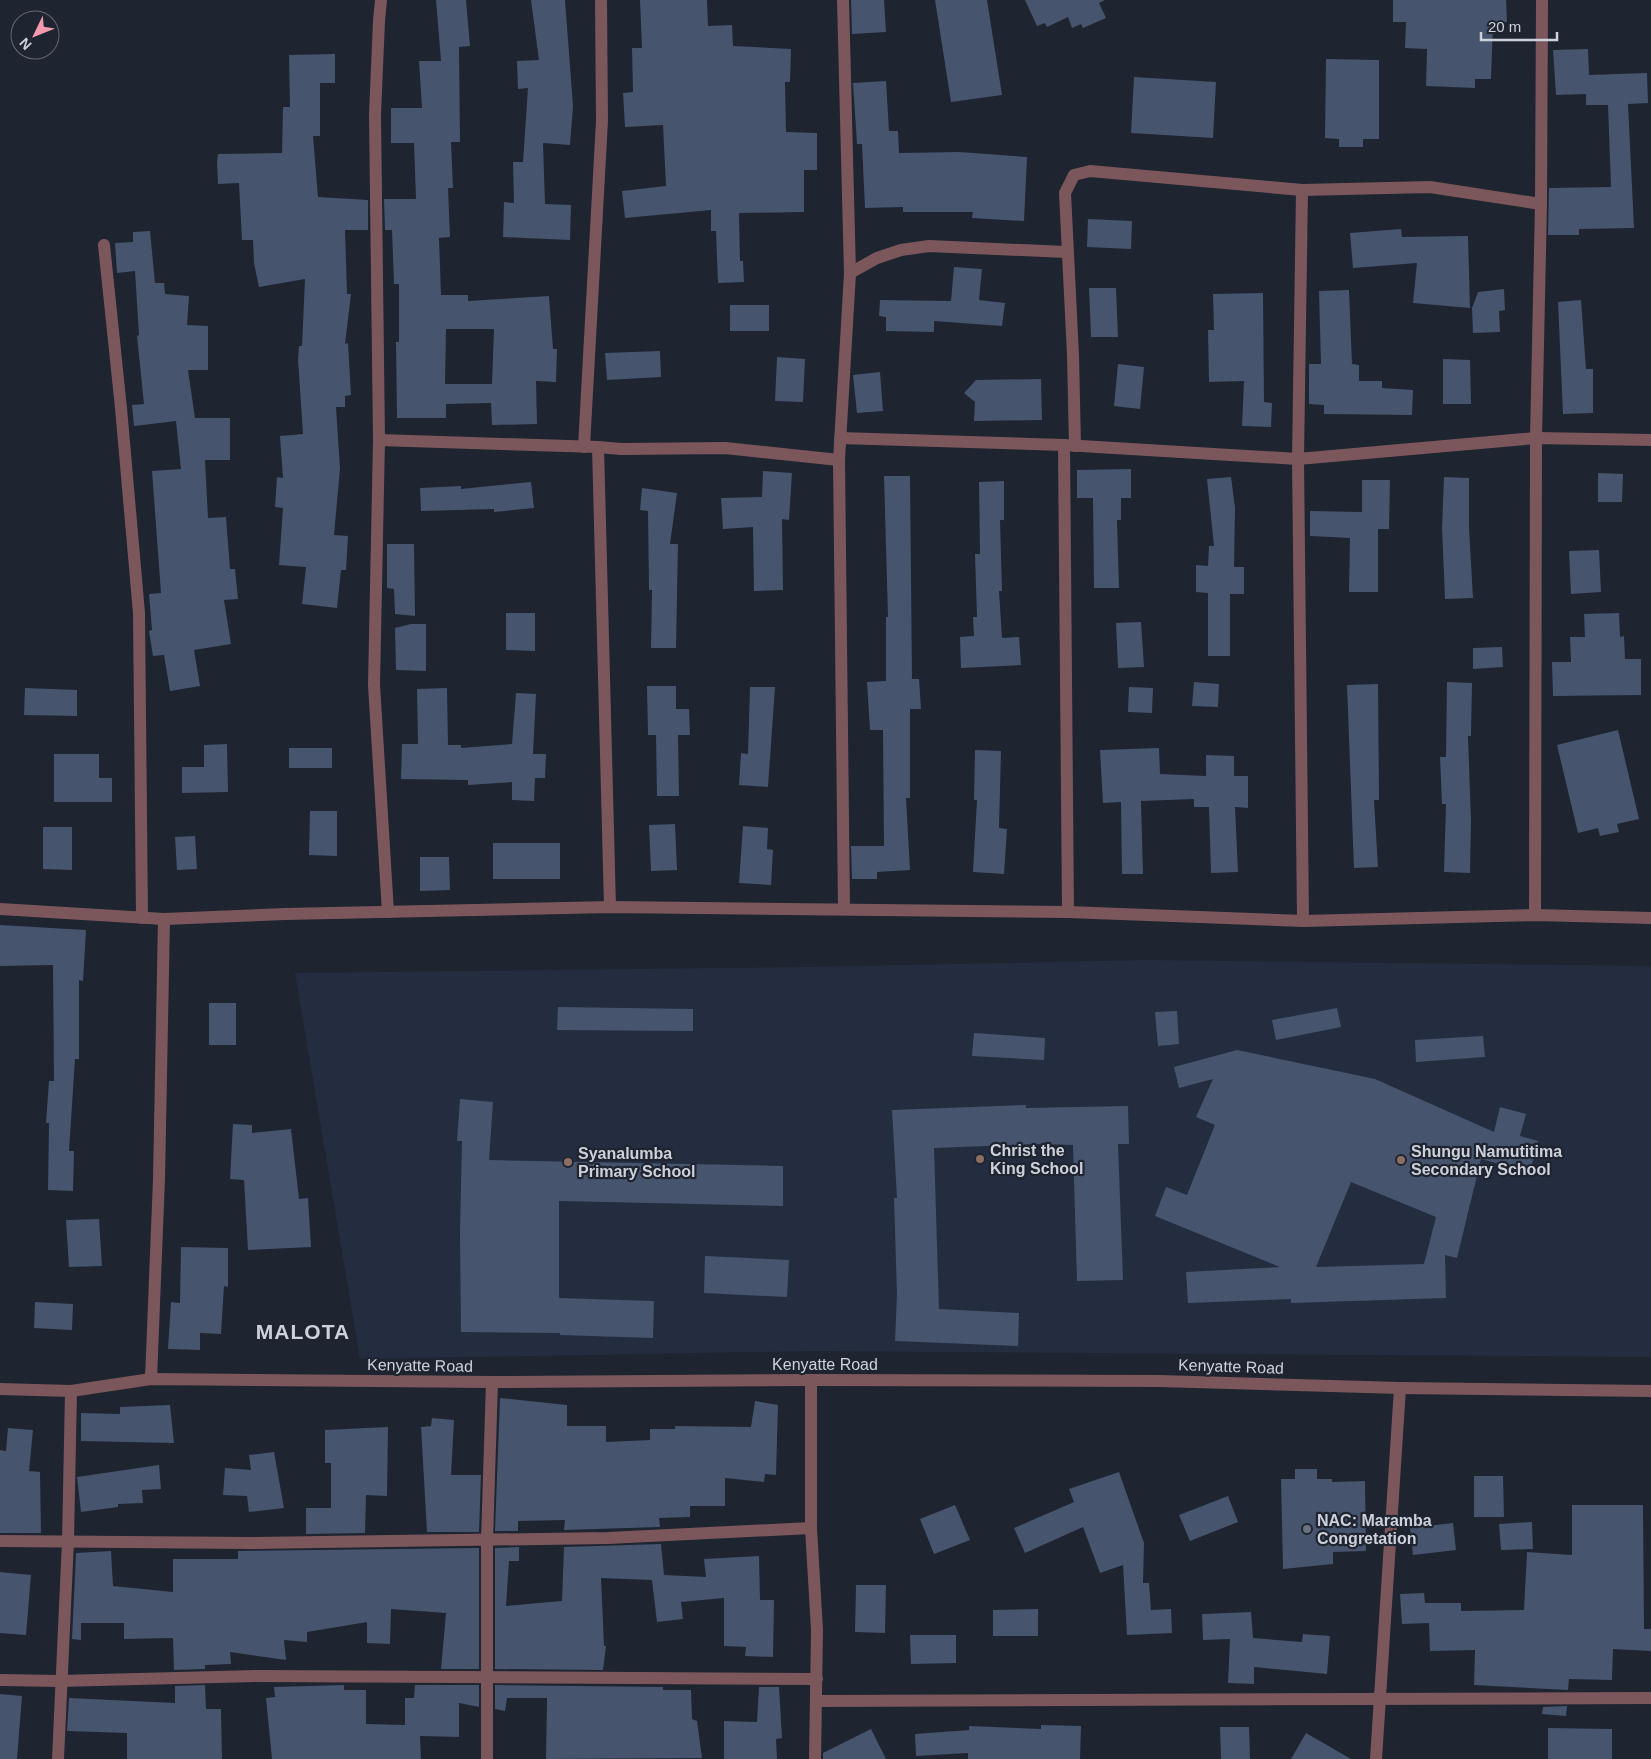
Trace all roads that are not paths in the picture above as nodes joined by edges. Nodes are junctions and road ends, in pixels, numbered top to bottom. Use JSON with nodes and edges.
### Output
{"nodes":[{"id":1,"x":381,"y":0,"type":"edge"},
{"id":2,"x":601,"y":0,"type":"edge"},
{"id":3,"x":843,"y":0,"type":"edge"},
{"id":4,"x":1542,"y":0,"type":"edge"},
{"id":5,"x":1302,"y":190,"type":"junction"},
{"id":6,"x":1541,"y":204,"type":"junction"},
{"id":7,"x":104,"y":245,"type":"dead end"},
{"id":8,"x":1066,"y":252,"type":"junction"},
{"id":9,"x":850,"y":273,"type":"junction"},
{"id":10,"x":840,"y":438,"type":"junction"},
{"id":11,"x":1536,"y":438,"type":"junction"},
{"id":12,"x":380,"y":440,"type":"junction"},
{"id":13,"x":1651,"y":440,"type":"edge"},
{"id":14,"x":598,"y":446,"type":"junction"},
{"id":15,"x":1069,"y":446,"type":"junction"},
{"id":16,"x":584,"y":447,"type":"junction"},
{"id":17,"x":1298,"y":459,"type":"junction"},
{"id":18,"x":839,"y":460,"type":"junction"},
{"id":19,"x":610,"y":907,"type":"junction"},
{"id":20,"x":844,"y":909,"type":"junction"},
{"id":21,"x":0,"y":910,"type":"edge"},
{"id":22,"x":388,"y":912,"type":"junction"},
{"id":23,"x":1068,"y":912,"type":"junction"},
{"id":24,"x":1535,"y":915,"type":"junction"},
{"id":25,"x":142,"y":918,"type":"junction"},
{"id":26,"x":1651,"y":918,"type":"edge"},
{"id":27,"x":164,"y":919,"type":"junction"},
{"id":28,"x":1303,"y":921,"type":"junction"},
{"id":29,"x":152,"y":1379,"type":"junction"},
{"id":30,"x":811,"y":1380,"type":"junction"},
{"id":31,"x":492,"y":1382,"type":"junction"},
{"id":32,"x":1400,"y":1388,"type":"junction"},
{"id":33,"x":0,"y":1389,"type":"edge"},
{"id":34,"x":71,"y":1391,"type":"junction"},
{"id":35,"x":1651,"y":1391,"type":"edge"},
{"id":36,"x":811,"y":1528,"type":"junction"},
{"id":37,"x":488,"y":1540,"type":"junction"},
{"id":38,"x":0,"y":1541,"type":"edge"},
{"id":39,"x":68,"y":1541,"type":"junction"},
{"id":40,"x":488,"y":1678,"type":"junction"},
{"id":41,"x":817,"y":1679,"type":"junction"},
{"id":42,"x":0,"y":1680,"type":"edge"},
{"id":43,"x":60,"y":1681,"type":"junction"},
{"id":44,"x":1380,"y":1698,"type":"junction"},
{"id":45,"x":1651,"y":1698,"type":"edge"},
{"id":46,"x":817,"y":1701,"type":"junction"},
{"id":47,"x":58,"y":1759,"type":"edge"},
{"id":48,"x":486,"y":1759,"type":"edge"},
{"id":49,"x":815,"y":1759,"type":"edge"},
{"id":50,"x":1376,"y":1759,"type":"edge"}],
"edges":[{"from":1,"to":12,"type":"street"},
{"from":2,"to":16,"type":"street"},
{"from":3,"to":9,"type":"street"},
{"from":4,"to":6,"type":"street"},
{"from":5,"to":6,"type":"street"},
{"from":5,"to":8,"type":"street"},
{"from":5,"to":17,"type":"street"},
{"from":6,"to":11,"type":"street"},
{"from":7,"to":25,"type":"street"},
{"from":8,"to":9,"type":"street"},
{"from":8,"to":15,"type":"street"},
{"from":9,"to":10,"type":"street"},
{"from":10,"to":15,"type":"street"},
{"from":10,"to":18,"type":"street"},
{"from":11,"to":13,"type":"street"},
{"from":11,"to":17,"type":"street"},
{"from":11,"to":24,"type":"street"},
{"from":12,"to":16,"type":"street"},
{"from":12,"to":22,"type":"street"},
{"from":14,"to":16,"type":"street"},
{"from":14,"to":18,"type":"street"},
{"from":14,"to":19,"type":"street"},
{"from":15,"to":17,"type":"street"},
{"from":15,"to":23,"type":"street"},
{"from":17,"to":28,"type":"street"},
{"from":18,"to":20,"type":"street"},
{"from":19,"to":20,"type":"street"},
{"from":19,"to":22,"type":"street"},
{"from":20,"to":23,"type":"street"},
{"from":21,"to":25,"type":"street"},
{"from":22,"to":27,"type":"street"},
{"from":23,"to":28,"type":"street"},
{"from":24,"to":26,"type":"street"},
{"from":24,"to":28,"type":"street"},
{"from":25,"to":27,"type":"street"},
{"from":27,"to":29,"type":"street"},
{"from":29,"to":31,"type":"street","name":"Kenyatte Road"},
{"from":29,"to":34,"type":"street","name":"Kenyatte Road"},
{"from":30,"to":31,"type":"street","name":"Kenyatte Road"},
{"from":30,"to":32,"type":"street","name":"Kenyatte Road"},
{"from":30,"to":36,"type":"street"},
{"from":31,"to":37,"type":"street"},
{"from":32,"to":35,"type":"street","name":"Kenyatte Road"},
{"from":32,"to":44,"type":"street"},
{"from":33,"to":34,"type":"street","name":"Kenyatte Road"},
{"from":34,"to":39,"type":"street"},
{"from":36,"to":37,"type":"street"},
{"from":36,"to":41,"type":"street"},
{"from":37,"to":39,"type":"street"},
{"from":37,"to":40,"type":"street"},
{"from":38,"to":39,"type":"street"},
{"from":39,"to":43,"type":"street"},
{"from":40,"to":41,"type":"street"},
{"from":40,"to":43,"type":"street"},
{"from":40,"to":48,"type":"street"},
{"from":41,"to":46,"type":"street"},
{"from":42,"to":43,"type":"street"},
{"from":43,"to":47,"type":"street"},
{"from":44,"to":45,"type":"street"},
{"from":44,"to":46,"type":"street"},
{"from":44,"to":50,"type":"street"},
{"from":46,"to":49,"type":"street"}]}
